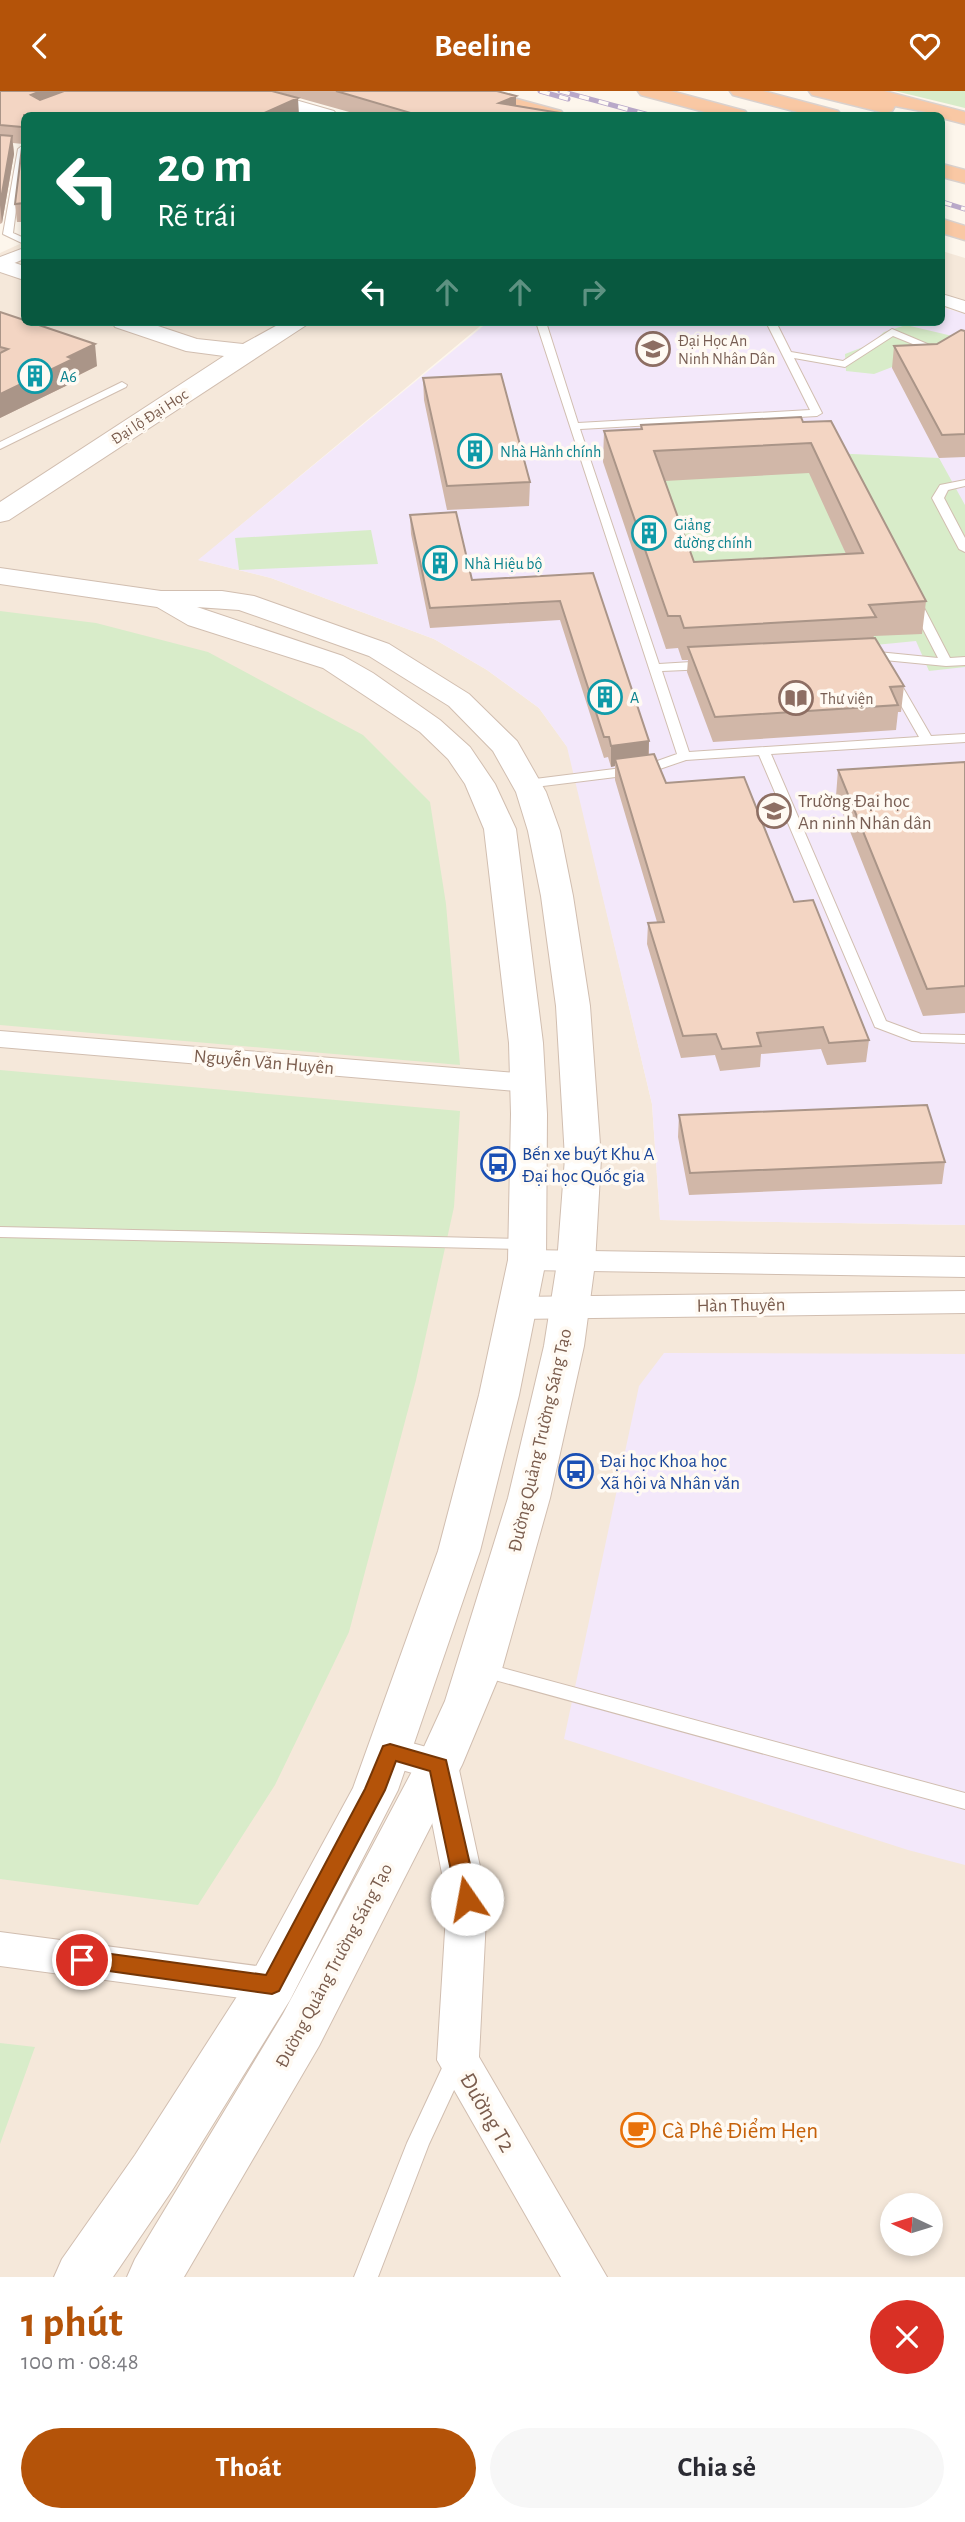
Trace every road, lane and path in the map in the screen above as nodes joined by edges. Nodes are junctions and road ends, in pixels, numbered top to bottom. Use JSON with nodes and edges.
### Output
{"nodes":[{"id":1,"x":243,"y":91,"type":"edge"},
{"id":2,"x":464,"y":91,"type":"edge"},
{"id":3,"x":648,"y":91,"type":"edge"},
{"id":4,"x":740,"y":91,"type":"edge"},
{"id":5,"x":818,"y":91,"type":"edge"},
{"id":6,"x":860,"y":91,"type":"edge"},
{"id":7,"x":316,"y":112,"type":"edge"},
{"id":8,"x":543,"y":112,"type":"edge"},
{"id":9,"x":727,"y":112,"type":"edge"},
{"id":10,"x":820,"y":112,"type":"edge"},
{"id":11,"x":906,"y":112,"type":"edge"},
{"id":12,"x":942,"y":112,"type":"edge"},
{"id":13,"x":945,"y":113,"type":"edge"},
{"id":14,"x":965,"y":118,"type":"edge"},
{"id":15,"x":945,"y":122,"type":"edge"},
{"id":16,"x":965,"y":127,"type":"edge"},
{"id":17,"x":11,"y":149,"type":"edge"},
{"id":18,"x":21,"y":149,"type":"edge"},
{"id":19,"x":21,"y":165,"type":"edge"},
{"id":20,"x":945,"y":171,"type":"edge"},
{"id":21,"x":965,"y":177,"type":"edge"},
{"id":22,"x":945,"y":227,"type":"edge"},
{"id":23,"x":965,"y":233,"type":"edge"},
{"id":24,"x":21,"y":240,"type":"edge"},
{"id":25,"x":945,"y":245,"type":"edge"},
{"id":26,"x":965,"y":250,"type":"edge"},
{"id":27,"x":21,"y":254,"type":"edge"},
{"id":28,"x":0,"y":264,"type":"edge"},
{"id":29,"x":21,"y":272,"type":"edge"},
{"id":30,"x":0,"y":281,"type":"edge"},
{"id":31,"x":21,"y":288,"type":"edge"},
{"id":32,"x":945,"y":300,"type":"edge"},
{"id":33,"x":965,"y":307,"type":"edge"},
{"id":34,"x":135,"y":326,"type":"edge"},
{"id":35,"x":188,"y":326,"type":"edge"},
{"id":36,"x":293,"y":326,"type":"edge"},
{"id":37,"x":542,"y":326,"type":"edge"},
{"id":38,"x":773,"y":326,"type":"edge"},
{"id":39,"x":247,"y":351,"type":"junction"},
{"id":40,"x":939,"y":351,"type":"edge"},
{"id":41,"x":787,"y":354,"type":"junction"},
{"id":42,"x":122,"y":385,"type":"dead end"},
{"id":43,"x":817,"y":413,"type":"junction"},
{"id":44,"x":823,"y":425,"type":"edge"},
{"id":45,"x":574,"y":426,"type":"junction"},
{"id":46,"x":0,"y":446,"type":"edge"},
{"id":47,"x":965,"y":483,"type":"edge"},
{"id":48,"x":0,"y":514,"type":"edge"},
{"id":49,"x":965,"y":549,"type":"edge"},
{"id":50,"x":0,"y":576,"type":"edge"},
{"id":51,"x":909,"y":591,"type":"edge"},
{"id":52,"x":161,"y":599,"type":"junction"},
{"id":53,"x":965,"y":661,"type":"edge"},
{"id":54,"x":946,"y":662,"type":"junction"},
{"id":55,"x":720,"y":664,"type":"edge"},
{"id":56,"x":654,"y":668,"type":"junction"},
{"id":57,"x":965,"y":738,"type":"edge"},
{"id":58,"x":929,"y":743,"type":"junction"},
{"id":59,"x":764,"y":752,"type":"junction"},
{"id":60,"x":684,"y":756,"type":"junction"},
{"id":61,"x":527,"y":784,"type":"junction"},
{"id":62,"x":0,"y":1039,"type":"edge"},
{"id":63,"x":965,"y":1039,"type":"edge"},
{"id":64,"x":528,"y":1083,"type":"junction"},
{"id":65,"x":0,"y":1232,"type":"edge"},
{"id":66,"x":526,"y":1252,"type":"junction"},
{"id":67,"x":576,"y":1263,"type":"junction"},
{"id":68,"x":965,"y":1267,"type":"edge"},
{"id":69,"x":965,"y":1302,"type":"edge"},
{"id":70,"x":567,"y":1307,"type":"junction"},
{"id":71,"x":517,"y":1308,"type":"junction"},
{"id":72,"x":480,"y":1669,"type":"junction"},
{"id":73,"x":390,"y":1752,"type":"junction"},
{"id":74,"x":439,"y":1765,"type":"junction"},
{"id":75,"x":965,"y":1801,"type":"edge"},
{"id":76,"x":0,"y":1949,"type":"edge"},
{"id":77,"x":272,"y":1985,"type":"junction"},
{"id":78,"x":458,"y":2060,"type":"junction"},
{"id":79,"x":80,"y":2277,"type":"edge"},
{"id":80,"x":154,"y":2277,"type":"edge"},
{"id":81,"x":366,"y":2277,"type":"edge"},
{"id":82,"x":585,"y":2277,"type":"edge"}],
"edges":[{"from":1,"to":7,"type":"street"},
{"from":2,"to":8,"type":"highway"},
{"from":3,"to":9,"type":"highway"},
{"from":4,"to":10,"type":"highway"},
{"from":5,"to":11,"type":"highway"},
{"from":6,"to":12,"type":"highway"},
{"from":13,"to":14,"type":"highway"},
{"from":15,"to":16,"type":"highway"},
{"from":17,"to":18,"type":"lane"},
{"from":19,"to":24,"type":"lane"},
{"from":20,"to":21,"type":"highway"},
{"from":22,"to":23,"type":"highway"},
{"from":25,"to":26,"type":"highway"},
{"from":27,"to":28,"type":"street"},
{"from":28,"to":29,"type":"street"},
{"from":30,"to":31,"type":"street"},
{"from":32,"to":33,"type":"street"},
{"from":34,"to":39,"type":"street"},
{"from":35,"to":39,"type":"street"},
{"from":36,"to":39,"type":"street","name":"Đại lộ Đại Học"},
{"from":37,"to":45,"type":"lane"},
{"from":38,"to":41,"type":"lane"},
{"from":39,"to":48,"type":"street","name":"Đại lộ Đại Học"},
{"from":40,"to":41,"type":"lane"},
{"from":41,"to":43,"type":"lane"},
{"from":42,"to":46,"type":"lane"},
{"from":43,"to":44,"type":"lane"},
{"from":43,"to":45,"type":"lane"},
{"from":45,"to":56,"type":"lane"},
{"from":47,"to":49,"type":"lane"},
{"from":50,"to":52,"type":"street","name":"Đường Quảng Trường Sáng Tạo"},
{"from":51,"to":54,"type":"lane"},
{"from":52,"to":61,"type":"street","name":"Đường Quảng Trường Sáng Tạo"},
{"from":52,"to":64,"type":"street","name":"Đường Quảng Trường Sáng Tạo"},
{"from":53,"to":54,"type":"lane"},
{"from":54,"to":58,"type":"lane"},
{"from":55,"to":56,"type":"lane"},
{"from":56,"to":60,"type":"lane"},
{"from":57,"to":58,"type":"lane"},
{"from":58,"to":59,"type":"lane"},
{"from":59,"to":60,"type":"lane"},
{"from":59,"to":63,"type":"lane"},
{"from":60,"to":61,"type":"lane"},
{"from":61,"to":67,"type":"street","name":"Đường Quảng Trường Sáng Tạo"},
{"from":62,"to":64,"type":"street","name":"Nguyễn Văn Huyên"},
{"from":64,"to":66,"type":"street","name":"Đường Quảng Trường Sáng Tạo"},
{"from":65,"to":66,"type":"lane"},
{"from":66,"to":67,"type":"street","name":"Hàn Thuyên"},
{"from":66,"to":71,"type":"street","name":"Đường Quảng Trường Sáng Tạo"},
{"from":67,"to":68,"type":"street","name":"Hàn Thuyên"},
{"from":67,"to":70,"type":"street","name":"Đường Quảng Trường Sáng Tạo"},
{"from":69,"to":70,"type":"street","name":"Hàn Thuyên"},
{"from":70,"to":71,"type":"street","name":"Hàn Thuyên"},
{"from":70,"to":72,"type":"street","name":"Đường Quảng Trường Sáng Tạo"},
{"from":71,"to":73,"type":"street","name":"Đường Quảng Trường Sáng Tạo"},
{"from":72,"to":74,"type":"street","name":"Đường Quảng Trường Sáng Tạo"},
{"from":72,"to":75,"type":"lane"},
{"from":73,"to":74,"type":"street"},
{"from":73,"to":77,"type":"street","name":"Đường Quảng Trường Sáng Tạo"},
{"from":74,"to":78,"type":"street","name":"Đường T2"},
{"from":74,"to":80,"type":"street","name":"Đường Quảng Trường Sáng Tạo"},
{"from":76,"to":77,"type":"street"},
{"from":77,"to":79,"type":"street","name":"Đường Quảng Trường Sáng Tạo"},
{"from":78,"to":81,"type":"lane"},
{"from":78,"to":82,"type":"street","name":"Đường T2"}]}
